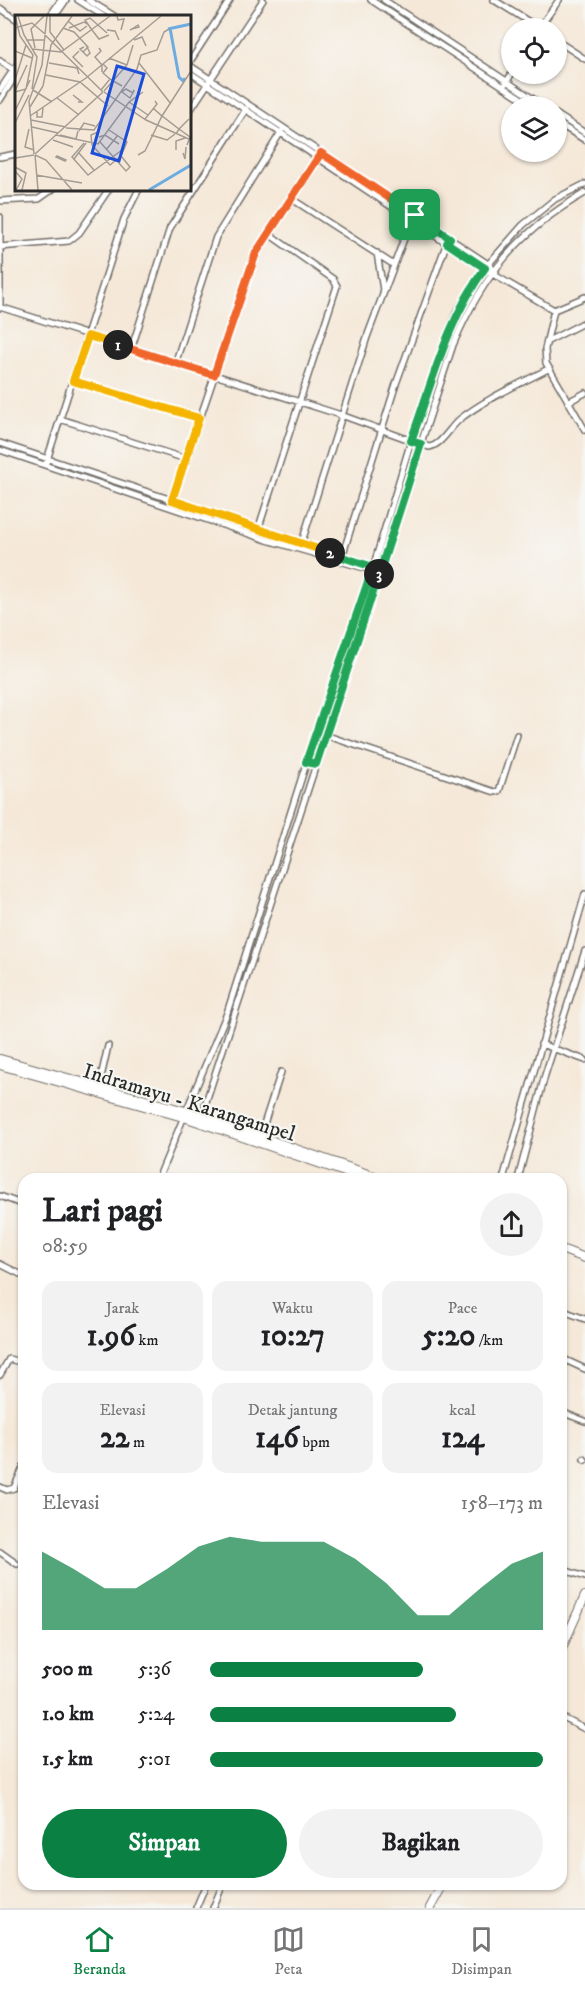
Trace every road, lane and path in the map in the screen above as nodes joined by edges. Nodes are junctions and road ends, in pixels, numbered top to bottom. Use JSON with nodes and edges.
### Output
{"nodes":[{"id":1,"x":61,"y":0,"type":"edge"},
{"id":2,"x":66,"y":0,"type":"edge"},
{"id":3,"x":78,"y":0,"type":"edge"},
{"id":4,"x":88,"y":0,"type":"edge"},
{"id":5,"x":230,"y":0,"type":"edge"},
{"id":6,"x":263,"y":0,"type":"edge"},
{"id":7,"x":371,"y":0,"type":"edge"},
{"id":8,"x":384,"y":0,"type":"edge"},
{"id":9,"x":494,"y":0,"type":"edge"},
{"id":10,"x":559,"y":0,"type":"edge"},
{"id":11,"x":0,"y":8,"type":"edge"},
{"id":12,"x":51,"y":15,"type":"edge"},
{"id":13,"x":56,"y":15,"type":"edge"},
{"id":14,"x":101,"y":15,"type":"edge"},
{"id":15,"x":110,"y":15,"type":"edge"},
{"id":16,"x":15,"y":18,"type":"edge"},
{"id":17,"x":523,"y":18,"type":"edge"},
{"id":18,"x":546,"y":18,"type":"edge"},
{"id":19,"x":567,"y":47,"type":"edge"},
{"id":20,"x":585,"y":59,"type":"edge"},
{"id":21,"x":0,"y":61,"type":"edge"},
{"id":22,"x":190,"y":62,"type":"edge"},
{"id":23,"x":190,"y":65,"type":"edge"},
{"id":24,"x":15,"y":70,"type":"edge"},
{"id":25,"x":15,"y":72,"type":"edge"},
{"id":26,"x":15,"y":73,"type":"edge"},
{"id":27,"x":190,"y":73,"type":"edge"},
{"id":28,"x":211,"y":79,"type":"junction"},
{"id":29,"x":501,"y":81,"type":"edge"},
{"id":30,"x":501,"y":81,"type":"edge"},
{"id":31,"x":505,"y":84,"type":"joint"},
{"id":32,"x":207,"y":85,"type":"junction"},
{"id":33,"x":0,"y":90,"type":"edge"},
{"id":34,"x":520,"y":96,"type":"edge"},
{"id":35,"x":526,"y":96,"type":"edge"},
{"id":36,"x":0,"y":100,"type":"edge"},
{"id":37,"x":248,"y":106,"type":"junction"},
{"id":38,"x":190,"y":110,"type":"edge"},
{"id":39,"x":244,"y":111,"type":"junction"},
{"id":40,"x":567,"y":121,"type":"edge"},
{"id":41,"x":567,"y":129,"type":"edge"},
{"id":42,"x":281,"y":132,"type":"junction"},
{"id":43,"x":585,"y":133,"type":"edge"},
{"id":44,"x":585,"y":141,"type":"edge"},
{"id":45,"x":15,"y":154,"type":"edge"},
{"id":46,"x":319,"y":155,"type":"junction"},
{"id":47,"x":0,"y":157,"type":"edge"},
{"id":48,"x":585,"y":184,"type":"edge"},
{"id":49,"x":52,"y":190,"type":"edge"},
{"id":50,"x":108,"y":190,"type":"edge"},
{"id":51,"x":138,"y":190,"type":"edge"},
{"id":52,"x":585,"y":193,"type":"edge"},
{"id":53,"x":292,"y":199,"type":"junction"},
{"id":54,"x":0,"y":201,"type":"edge"},
{"id":55,"x":0,"y":217,"type":"edge"},
{"id":56,"x":411,"y":220,"type":"junction"},
{"id":57,"x":269,"y":234,"type":"junction"},
{"id":58,"x":448,"y":241,"type":"junction"},
{"id":59,"x":0,"y":247,"type":"edge"},
{"id":60,"x":377,"y":253,"type":"junction"},
{"id":61,"x":394,"y":265,"type":"junction"},
{"id":62,"x":487,"y":266,"type":"junction"},
{"id":63,"x":494,"y":273,"type":"junction"},
{"id":64,"x":383,"y":292,"type":"junction"},
{"id":65,"x":585,"y":297,"type":"edge"},
{"id":66,"x":0,"y":308,"type":"edge"},
{"id":67,"x":554,"y":310,"type":"junction"},
{"id":68,"x":585,"y":322,"type":"edge"},
{"id":69,"x":88,"y":336,"type":"junction"},
{"id":70,"x":548,"y":341,"type":"junction"},
{"id":71,"x":131,"y":350,"type":"junction"},
{"id":72,"x":175,"y":364,"type":"junction"},
{"id":73,"x":548,"y":369,"type":"junction"},
{"id":74,"x":214,"y":375,"type":"junction"},
{"id":75,"x":73,"y":381,"type":"junction"},
{"id":76,"x":585,"y":393,"type":"edge"},
{"id":77,"x":298,"y":402,"type":"junction"},
{"id":78,"x":568,"y":402,"type":"junction"},
{"id":79,"x":341,"y":415,"type":"junction"},
{"id":80,"x":199,"y":418,"type":"junction"},
{"id":81,"x":60,"y":419,"type":"junction"},
{"id":82,"x":382,"y":430,"type":"junction"},
{"id":83,"x":585,"y":430,"type":"edge"},
{"id":84,"x":411,"y":441,"type":"junction"},
{"id":85,"x":0,"y":443,"type":"edge"},
{"id":86,"x":421,"y":444,"type":"junction"},
{"id":87,"x":0,"y":450,"type":"edge"},
{"id":88,"x":47,"y":459,"type":"junction"},
{"id":89,"x":186,"y":459,"type":"junction"},
{"id":90,"x":45,"y":466,"type":"junction"},
{"id":91,"x":172,"y":500,"type":"junction"},
{"id":92,"x":170,"y":508,"type":"junction"},
{"id":93,"x":257,"y":533,"type":"junction"},
{"id":94,"x":301,"y":547,"type":"junction"},
{"id":95,"x":341,"y":559,"type":"junction"},
{"id":96,"x":372,"y":569,"type":"junction"},
{"id":97,"x":380,"y":571,"type":"junction"},
{"id":98,"x":316,"y":732,"type":"junction"},
{"id":99,"x":518,"y":735,"type":"dead end"},
{"id":100,"x":326,"y":736,"type":"junction"},
{"id":101,"x":306,"y":762,"type":"junction"},
{"id":102,"x":316,"y":764,"type":"junction"},
{"id":103,"x":585,"y":894,"type":"edge"},
{"id":104,"x":585,"y":951,"type":"edge"},
{"id":105,"x":108,"y":1046,"type":"dead end"},
{"id":106,"x":548,"y":1046,"type":"junction"},
{"id":107,"x":0,"y":1059,"type":"edge"},
{"id":108,"x":585,"y":1060,"type":"edge"},
{"id":109,"x":0,"y":1065,"type":"edge"},
{"id":110,"x":282,"y":1072,"type":"dead end"},
{"id":111,"x":99,"y":1086,"type":"junction"},
{"id":112,"x":192,"y":1116,"type":"junction"},
{"id":113,"x":260,"y":1136,"type":"junction"},
{"id":114,"x":161,"y":1173,"type":"edge"},
{"id":115,"x":349,"y":1173,"type":"edge"},
{"id":116,"x":365,"y":1173,"type":"edge"},
{"id":117,"x":505,"y":1173,"type":"edge"},
{"id":118,"x":519,"y":1173,"type":"edge"},
{"id":119,"x":0,"y":1196,"type":"edge"},
{"id":120,"x":18,"y":1203,"type":"edge"},
{"id":121,"x":567,"y":1251,"type":"edge"},
{"id":122,"x":585,"y":1258,"type":"edge"},
{"id":123,"x":0,"y":1264,"type":"edge"},
{"id":124,"x":18,"y":1273,"type":"edge"},
{"id":125,"x":567,"y":1312,"type":"edge"},
{"id":126,"x":585,"y":1319,"type":"edge"},
{"id":127,"x":18,"y":1361,"type":"edge"},
{"id":128,"x":567,"y":1361,"type":"edge"},
{"id":129,"x":585,"y":1369,"type":"edge"},
{"id":130,"x":0,"y":1375,"type":"edge"},
{"id":131,"x":567,"y":1414,"type":"edge"},
{"id":132,"x":585,"y":1421,"type":"edge"},
{"id":133,"x":18,"y":1479,"type":"edge"},
{"id":134,"x":0,"y":1486,"type":"edge"},
{"id":135,"x":0,"y":1552,"type":"edge"},
{"id":136,"x":17,"y":1564,"type":"dead end"},
{"id":137,"x":567,"y":1571,"type":"edge"},
{"id":138,"x":585,"y":1577,"type":"edge"},
{"id":139,"x":585,"y":1596,"type":"edge"},
{"id":140,"x":567,"y":1636,"type":"edge"},
{"id":141,"x":567,"y":1720,"type":"edge"},
{"id":142,"x":585,"y":1729,"type":"edge"},
{"id":143,"x":204,"y":1890,"type":"edge"},
{"id":144,"x":220,"y":1890,"type":"edge"},
{"id":145,"x":440,"y":1890,"type":"edge"},
{"id":146,"x":196,"y":1908,"type":"edge"},
{"id":147,"x":213,"y":1908,"type":"edge"},
{"id":148,"x":430,"y":1908,"type":"edge"}],
"edges":[{"from":1,"to":12,"type":"street"},
{"from":2,"to":13,"type":"street"},
{"from":3,"to":14,"type":"street"},
{"from":4,"to":15,"type":"street"},
{"from":5,"to":22,"type":"street"},
{"from":6,"to":28,"type":"street"},
{"from":7,"to":29,"type":"street"},
{"from":8,"to":30,"type":"street"},
{"from":9,"to":17,"type":"street"},
{"from":10,"to":18,"type":"street"},
{"from":11,"to":16,"type":"street"},
{"from":19,"to":20,"type":"street"},
{"from":21,"to":24,"type":"street"},
{"from":23,"to":28,"type":"street"},
{"from":25,"to":33,"type":"street"},
{"from":26,"to":36,"type":"street"},
{"from":27,"to":32,"type":"street"},
{"from":28,"to":32,"type":"street"},
{"from":28,"to":37,"type":"street"},
{"from":31,"to":34,"type":"street"},
{"from":31,"to":35,"type":"street"},
{"from":32,"to":38,"type":"street"},
{"from":32,"to":39,"type":"street"},
{"from":37,"to":39,"type":"street"},
{"from":37,"to":42,"type":"street"},
{"from":39,"to":42,"type":"street"},
{"from":39,"to":71,"type":"street"},
{"from":40,"to":43,"type":"street"},
{"from":41,"to":44,"type":"street"},
{"from":42,"to":46,"type":"street"},
{"from":42,"to":72,"type":"street"},
{"from":45,"to":47,"type":"street"},
{"from":46,"to":53,"type":"street"},
{"from":46,"to":56,"type":"street"},
{"from":46,"to":58,"type":"street"},
{"from":48,"to":62,"type":"street"},
{"from":49,"to":54,"type":"street"},
{"from":50,"to":59,"type":"street"},
{"from":51,"to":69,"type":"street"},
{"from":52,"to":63,"type":"street"},
{"from":53,"to":57,"type":"street"},
{"from":53,"to":60,"type":"street"},
{"from":55,"to":59,"type":"street"},
{"from":56,"to":58,"type":"street"},
{"from":56,"to":61,"type":"street"},
{"from":57,"to":74,"type":"street"},
{"from":57,"to":77,"type":"street"},
{"from":58,"to":62,"type":"street"},
{"from":58,"to":82,"type":"street"},
{"from":59,"to":66,"type":"street"},
{"from":60,"to":61,"type":"street"},
{"from":60,"to":64,"type":"street"},
{"from":61,"to":64,"type":"street"},
{"from":62,"to":63,"type":"street"},
{"from":62,"to":84,"type":"street"},
{"from":63,"to":67,"type":"street"},
{"from":63,"to":86,"type":"street"},
{"from":64,"to":79,"type":"street"},
{"from":65,"to":67,"type":"street"},
{"from":66,"to":69,"type":"street"},
{"from":67,"to":70,"type":"street"},
{"from":68,"to":70,"type":"street"},
{"from":69,"to":71,"type":"street"},
{"from":69,"to":75,"type":"street"},
{"from":70,"to":73,"type":"street"},
{"from":71,"to":72,"type":"street"},
{"from":72,"to":74,"type":"street"},
{"from":73,"to":78,"type":"street"},
{"from":73,"to":86,"type":"street"},
{"from":74,"to":77,"type":"street"},
{"from":74,"to":80,"type":"street"},
{"from":75,"to":80,"type":"street"},
{"from":75,"to":81,"type":"street"},
{"from":76,"to":78,"type":"street"},
{"from":77,"to":79,"type":"street"},
{"from":77,"to":93,"type":"street"},
{"from":78,"to":83,"type":"street"},
{"from":79,"to":82,"type":"street"},
{"from":79,"to":94,"type":"street"},
{"from":80,"to":89,"type":"street"},
{"from":81,"to":88,"type":"street"},
{"from":81,"to":89,"type":"street"},
{"from":82,"to":84,"type":"street"},
{"from":82,"to":95,"type":"street"},
{"from":84,"to":86,"type":"street"},
{"from":84,"to":96,"type":"street"},
{"from":85,"to":88,"type":"street"},
{"from":86,"to":97,"type":"street"},
{"from":87,"to":90,"type":"street"},
{"from":88,"to":90,"type":"street"},
{"from":88,"to":91,"type":"street"},
{"from":89,"to":91,"type":"street"},
{"from":90,"to":92,"type":"street"},
{"from":91,"to":92,"type":"street"},
{"from":91,"to":93,"type":"street"},
{"from":92,"to":93,"type":"street"},
{"from":93,"to":94,"type":"street"},
{"from":94,"to":95,"type":"street"},
{"from":95,"to":96,"type":"street"},
{"from":96,"to":97,"type":"street"},
{"from":96,"to":98,"type":"street"},
{"from":97,"to":100,"type":"street"},
{"from":98,"to":100,"type":"street"},
{"from":98,"to":101,"type":"street"},
{"from":99,"to":100,"type":"street"},
{"from":100,"to":102,"type":"street"},
{"from":101,"to":102,"type":"street"},
{"from":101,"to":112,"type":"street"},
{"from":102,"to":112,"type":"street"},
{"from":103,"to":106,"type":"street"},
{"from":104,"to":106,"type":"street"},
{"from":105,"to":111,"type":"street"},
{"from":106,"to":108,"type":"street"},
{"from":106,"to":117,"type":"street"},
{"from":106,"to":118,"type":"street"},
{"from":107,"to":111,"type":"main road"},
{"from":109,"to":112,"type":"main road","name":"Indramayu - Karangampel"},
{"from":110,"to":113,"type":"street"},
{"from":111,"to":112,"type":"main road"},
{"from":112,"to":113,"type":"main road","name":"Indramayu - Karangampel"},
{"from":112,"to":114,"type":"street"},
{"from":112,"to":115,"type":"main road","name":"Indramayu - Karangampel"},
{"from":113,"to":116,"type":"main road","name":"Indramayu - Karangampel"},
{"from":119,"to":120,"type":"street"},
{"from":121,"to":122,"type":"main road"},
{"from":123,"to":124,"type":"street"},
{"from":125,"to":126,"type":"street"},
{"from":127,"to":130,"type":"street"},
{"from":128,"to":129,"type":"street"},
{"from":131,"to":132,"type":"street"},
{"from":133,"to":134,"type":"street"},
{"from":135,"to":136,"type":"street"},
{"from":137,"to":138,"type":"street"},
{"from":139,"to":140,"type":"street"},
{"from":141,"to":142,"type":"street"},
{"from":143,"to":146,"type":"street"},
{"from":144,"to":147,"type":"street"},
{"from":145,"to":148,"type":"street"}]}
